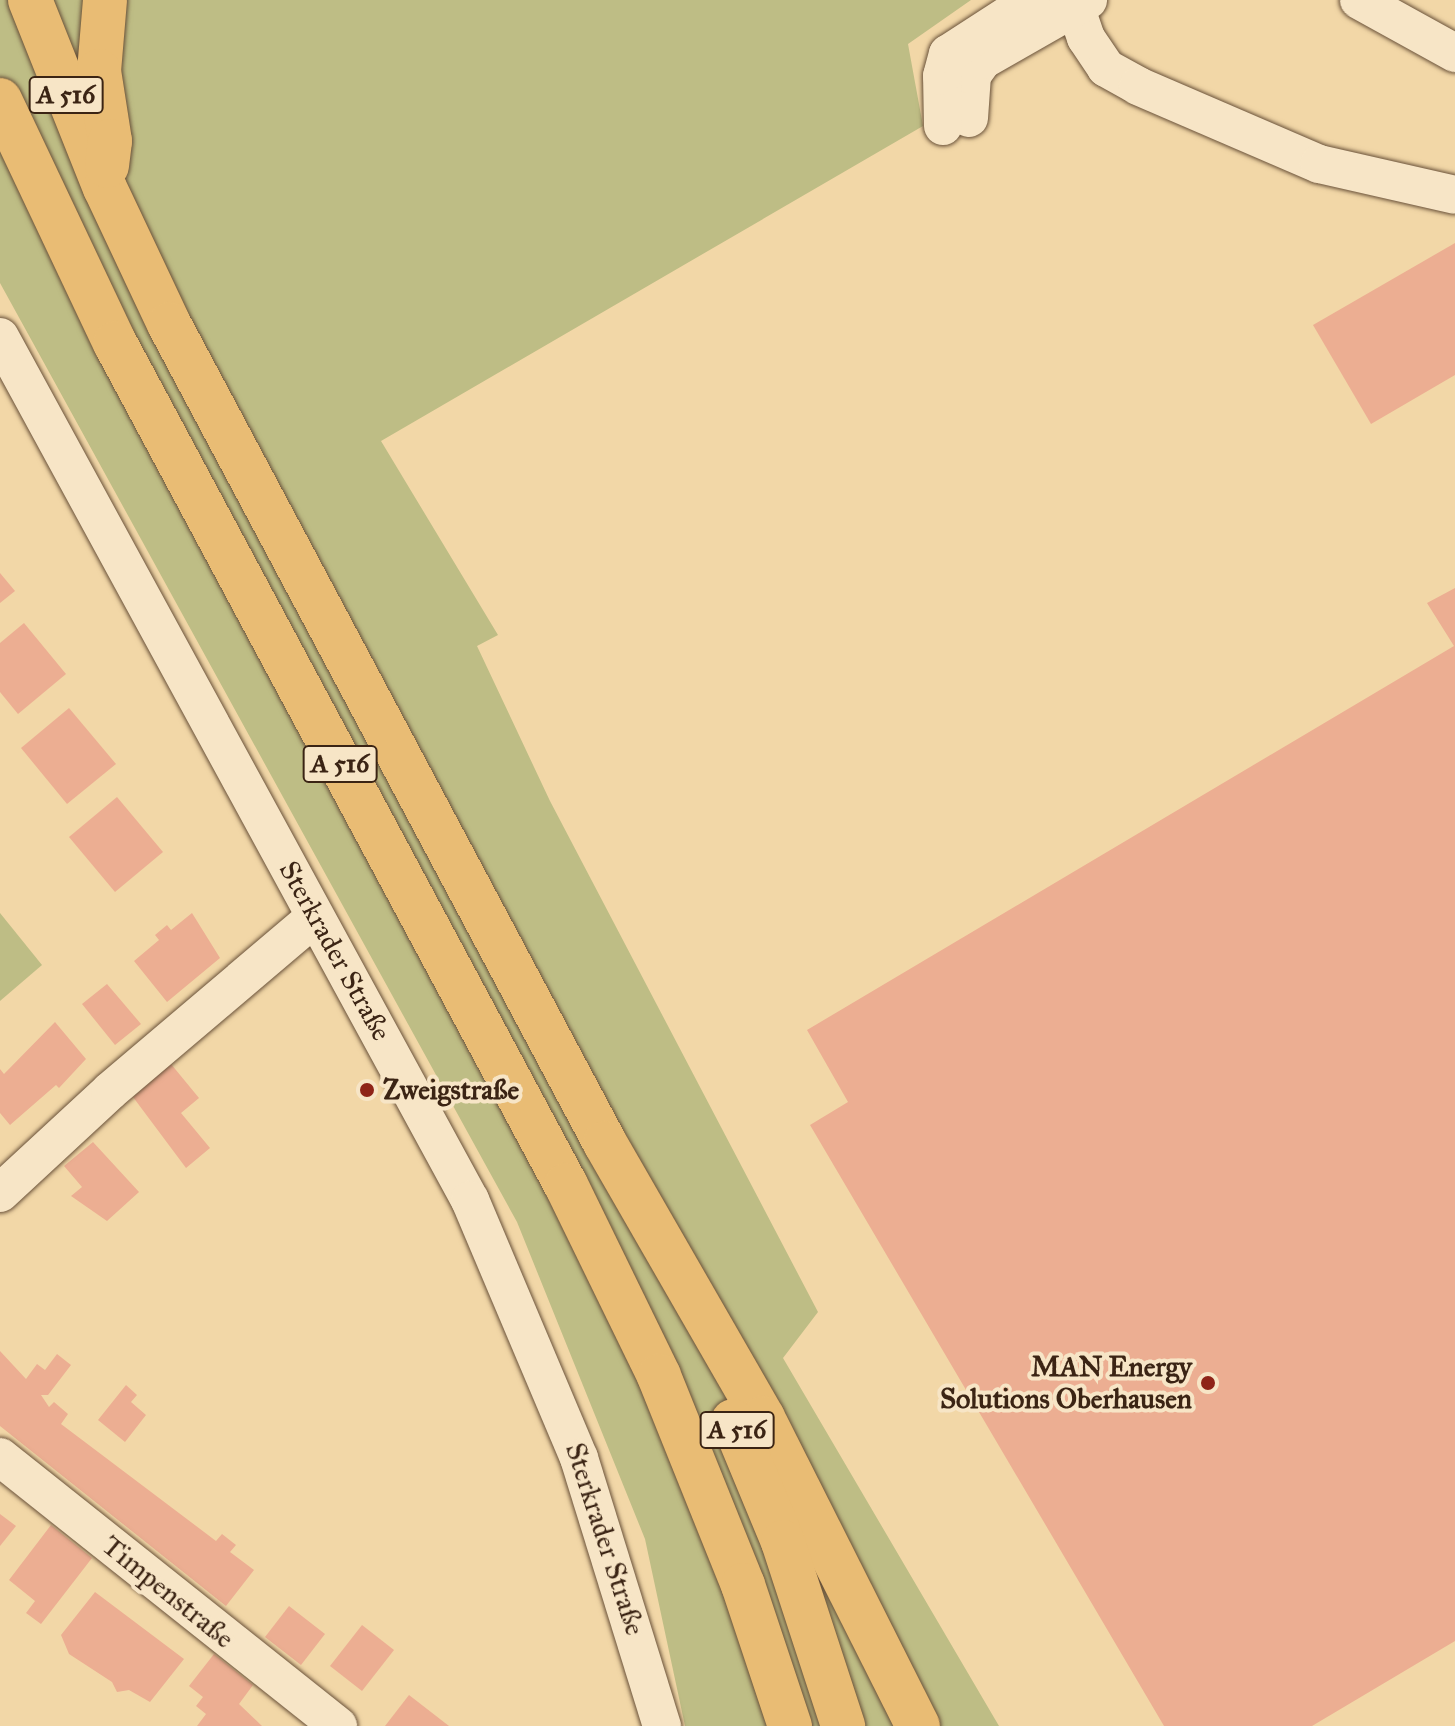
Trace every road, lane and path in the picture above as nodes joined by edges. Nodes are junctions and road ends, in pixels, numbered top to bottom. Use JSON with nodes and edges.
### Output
{"nodes":[{"id":1,"x":30,"y":0,"type":"edge"},
{"id":2,"x":105,"y":0,"type":"edge"},
{"id":3,"x":1031,"y":0,"type":"edge"},
{"id":4,"x":1359,"y":0,"type":"edge"},
{"id":5,"x":1079,"y":3,"type":"edge"},
{"id":6,"x":1455,"y":53,"type":"edge"},
{"id":7,"x":0,"y":100,"type":"edge"},
{"id":8,"x":105,"y":188,"type":"junction"},
{"id":9,"x":1455,"y":195,"type":"edge"},
{"id":10,"x":0,"y":337,"type":"edge"},
{"id":11,"x":314,"y":918,"type":"junction"},
{"id":12,"x":605,"y":1143,"type":"junction"},
{"id":13,"x":0,"y":1193,"type":"edge"},
{"id":14,"x":0,"y":1457,"type":"edge"},
{"id":15,"x":338,"y":1726,"type":"edge"},
{"id":16,"x":662,"y":1726,"type":"edge"},
{"id":17,"x":790,"y":1726,"type":"edge"},
{"id":18,"x":843,"y":1726,"type":"edge"},
{"id":19,"x":918,"y":1726,"type":"edge"}],
"edges":[{"from":1,"to":8,"type":"highway","number":"A 516"},
{"from":2,"to":8,"type":"highway"},
{"from":3,"to":5,"type":"street"},
{"from":4,"to":6,"type":"street"},
{"from":5,"to":9,"type":"street"},
{"from":7,"to":17,"type":"highway","number":"A 516"},
{"from":8,"to":12,"type":"highway","number":"A 516"},
{"from":10,"to":11,"type":"street","name":"Sterkrader Straße"},
{"from":11,"to":13,"type":"street"},
{"from":11,"to":16,"type":"street","name":"Sterkrader Straße"},
{"from":12,"to":18,"type":"highway","number":"A 516"},
{"from":12,"to":19,"type":"highway"},
{"from":14,"to":15,"type":"street","name":"Timpenstraße"}]}
